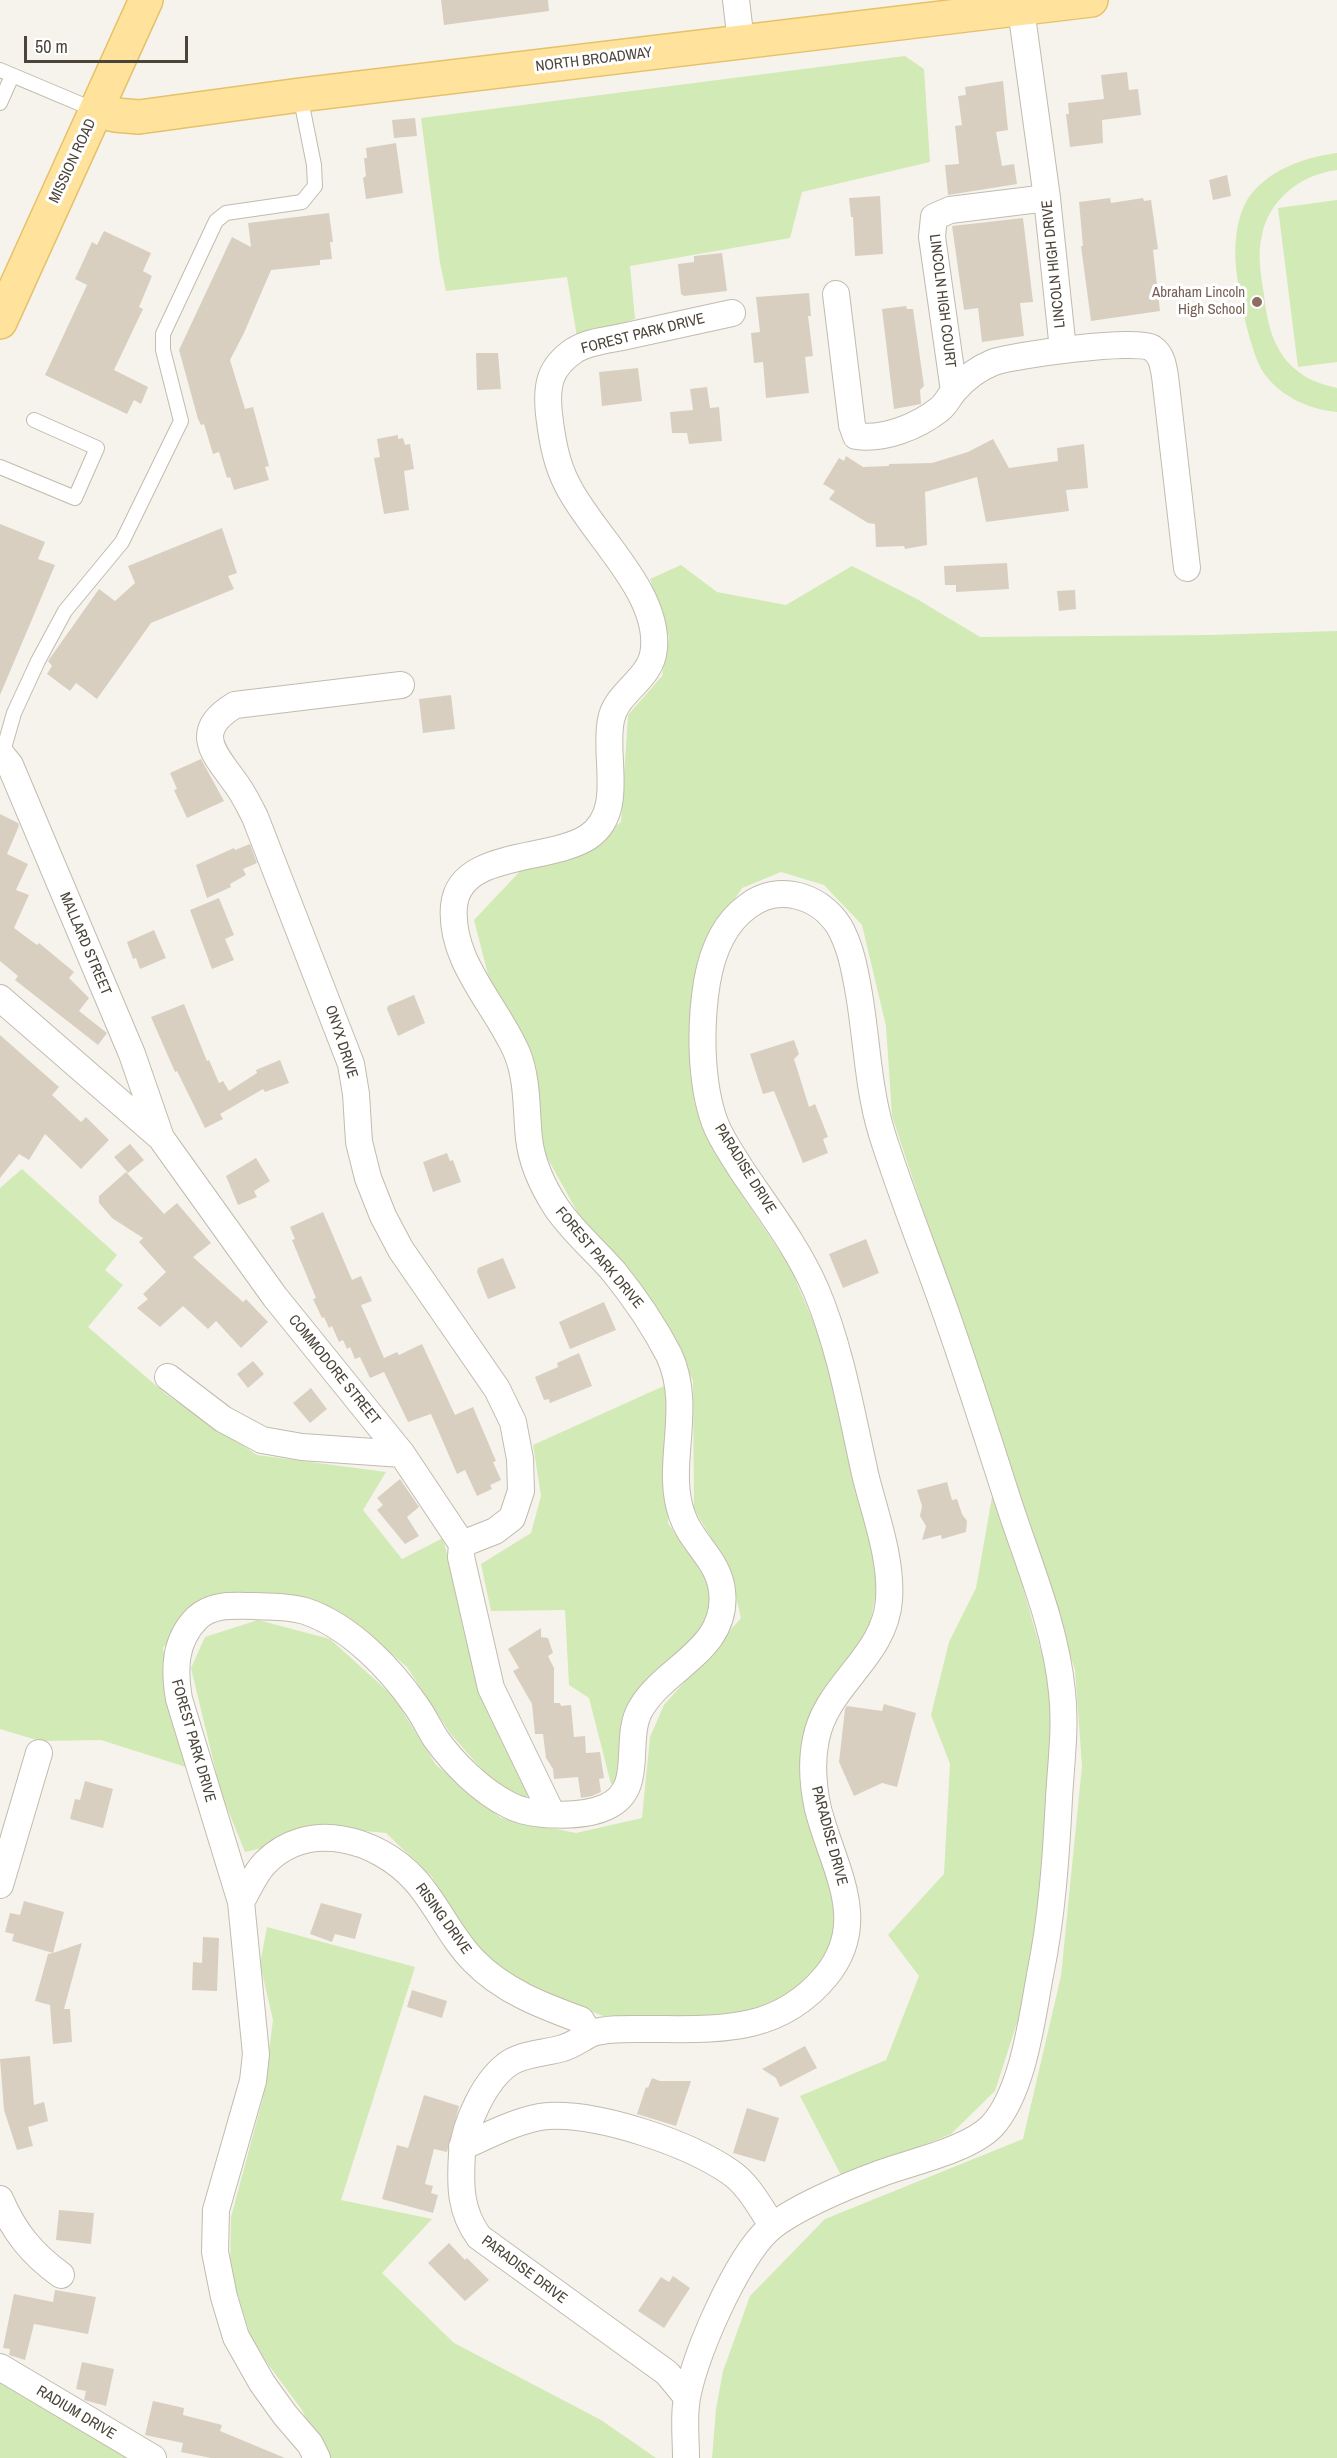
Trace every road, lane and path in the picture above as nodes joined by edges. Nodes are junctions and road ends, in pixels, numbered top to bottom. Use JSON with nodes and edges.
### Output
{"nodes":[{"id":1,"x":146,"y":0,"type":"edge"},
{"id":2,"x":736,"y":0,"type":"edge"},
{"id":3,"x":1091,"y":0,"type":"edge"},
{"id":4,"x":1022,"y":9,"type":"junction"},
{"id":5,"x":741,"y":42,"type":"junction"},
{"id":6,"x":6,"y":73,"type":"edge"},
{"id":7,"x":300,"y":95,"type":"junction"},
{"id":8,"x":0,"y":103,"type":"edge"},
{"id":9,"x":97,"y":111,"type":"junction"},
{"id":10,"x":1047,"y":198,"type":"junction"},
{"id":11,"x":836,"y":294,"type":"dead end"},
{"id":12,"x":732,"y":313,"type":"dead end"},
{"id":13,"x":0,"y":322,"type":"edge"},
{"id":14,"x":1063,"y":350,"type":"junction"},
{"id":15,"x":954,"y":391,"type":"junction"},
{"id":16,"x":33,"y":420,"type":"dead end"},
{"id":17,"x":0,"y":467,"type":"edge"},
{"id":18,"x":1187,"y":568,"type":"dead end"},
{"id":19,"x":401,"y":685,"type":"dead end"},
{"id":20,"x":1,"y":756,"type":"edge"},
{"id":21,"x":0,"y":998,"type":"edge"},
{"id":22,"x":161,"y":1138,"type":"junction"},
{"id":23,"x":168,"y":1377,"type":"dead end"},
{"id":24,"x":402,"y":1454,"type":"junction"},
{"id":25,"x":462,"y":1544,"type":"junction"},
{"id":26,"x":39,"y":1753,"type":"dead end"},
{"id":27,"x":552,"y":1814,"type":"junction"},
{"id":28,"x":0,"y":1885,"type":"edge"},
{"id":29,"x":241,"y":1902,"type":"junction"},
{"id":30,"x":589,"y":2034,"type":"junction"},
{"id":31,"x":462,"y":2147,"type":"junction"},
{"id":32,"x":0,"y":2199,"type":"edge"},
{"id":33,"x":772,"y":2225,"type":"junction"},
{"id":34,"x":61,"y":2275,"type":"dead end"},
{"id":35,"x":0,"y":2367,"type":"edge"},
{"id":36,"x":686,"y":2396,"type":"junction"},
{"id":37,"x":153,"y":2458,"type":"edge"},
{"id":38,"x":316,"y":2458,"type":"edge"},
{"id":39,"x":686,"y":2458,"type":"edge"}],
"edges":[{"from":1,"to":9,"type":"main road","name":"MISSION ROAD"},
{"from":2,"to":5,"type":"street"},
{"from":3,"to":4,"type":"main road","name":"NORTH BROADWAY"},
{"from":4,"to":5,"type":"main road","name":"NORTH BROADWAY"},
{"from":4,"to":10,"type":"street","name":"LINCOLN HIGH DRIVE"},
{"from":5,"to":7,"type":"main road","name":"NORTH BROADWAY"},
{"from":6,"to":8,"type":"lane"},
{"from":6,"to":9,"type":"lane"},
{"from":7,"to":9,"type":"main road","name":"NORTH BROADWAY"},
{"from":7,"to":20,"type":"lane"},
{"from":9,"to":13,"type":"main road","name":"MISSION ROAD"},
{"from":10,"to":14,"type":"street","name":"LINCOLN HIGH DRIVE"},
{"from":10,"to":15,"type":"street","name":"LINCOLN HIGH COURT"},
{"from":11,"to":15,"type":"street"},
{"from":12,"to":27,"type":"street","name":"FOREST PARK DRIVE"},
{"from":14,"to":15,"type":"street"},
{"from":14,"to":18,"type":"street","name":"LINCOLN HIGH DRIVE"},
{"from":16,"to":17,"type":"lane"},
{"from":19,"to":25,"type":"street","name":"ONYX DRIVE"},
{"from":20,"to":22,"type":"street","name":"MALLARD STREET"},
{"from":21,"to":22,"type":"street","name":"COMMODORE STREET"},
{"from":22,"to":24,"type":"street","name":"COMMODORE STREET"},
{"from":23,"to":24,"type":"street"},
{"from":24,"to":25,"type":"street","name":"COMMODORE STREET"},
{"from":25,"to":27,"type":"street","name":"COMMODORE STREET"},
{"from":26,"to":28,"type":"street"},
{"from":27,"to":29,"type":"street","name":"FOREST PARK DRIVE"},
{"from":29,"to":30,"type":"street","name":"RISING DRIVE"},
{"from":29,"to":38,"type":"street","name":"FOREST PARK DRIVE"},
{"from":30,"to":31,"type":"street","name":"PARADISE DRIVE"},
{"from":30,"to":33,"type":"street","name":"PARADISE DRIVE"},
{"from":31,"to":33,"type":"street"},
{"from":31,"to":36,"type":"street","name":"PARADISE DRIVE"},
{"from":32,"to":34,"type":"street"},
{"from":33,"to":36,"type":"street"},
{"from":35,"to":37,"type":"street","name":"RADIUM DRIVE"},
{"from":36,"to":39,"type":"street"}]}
